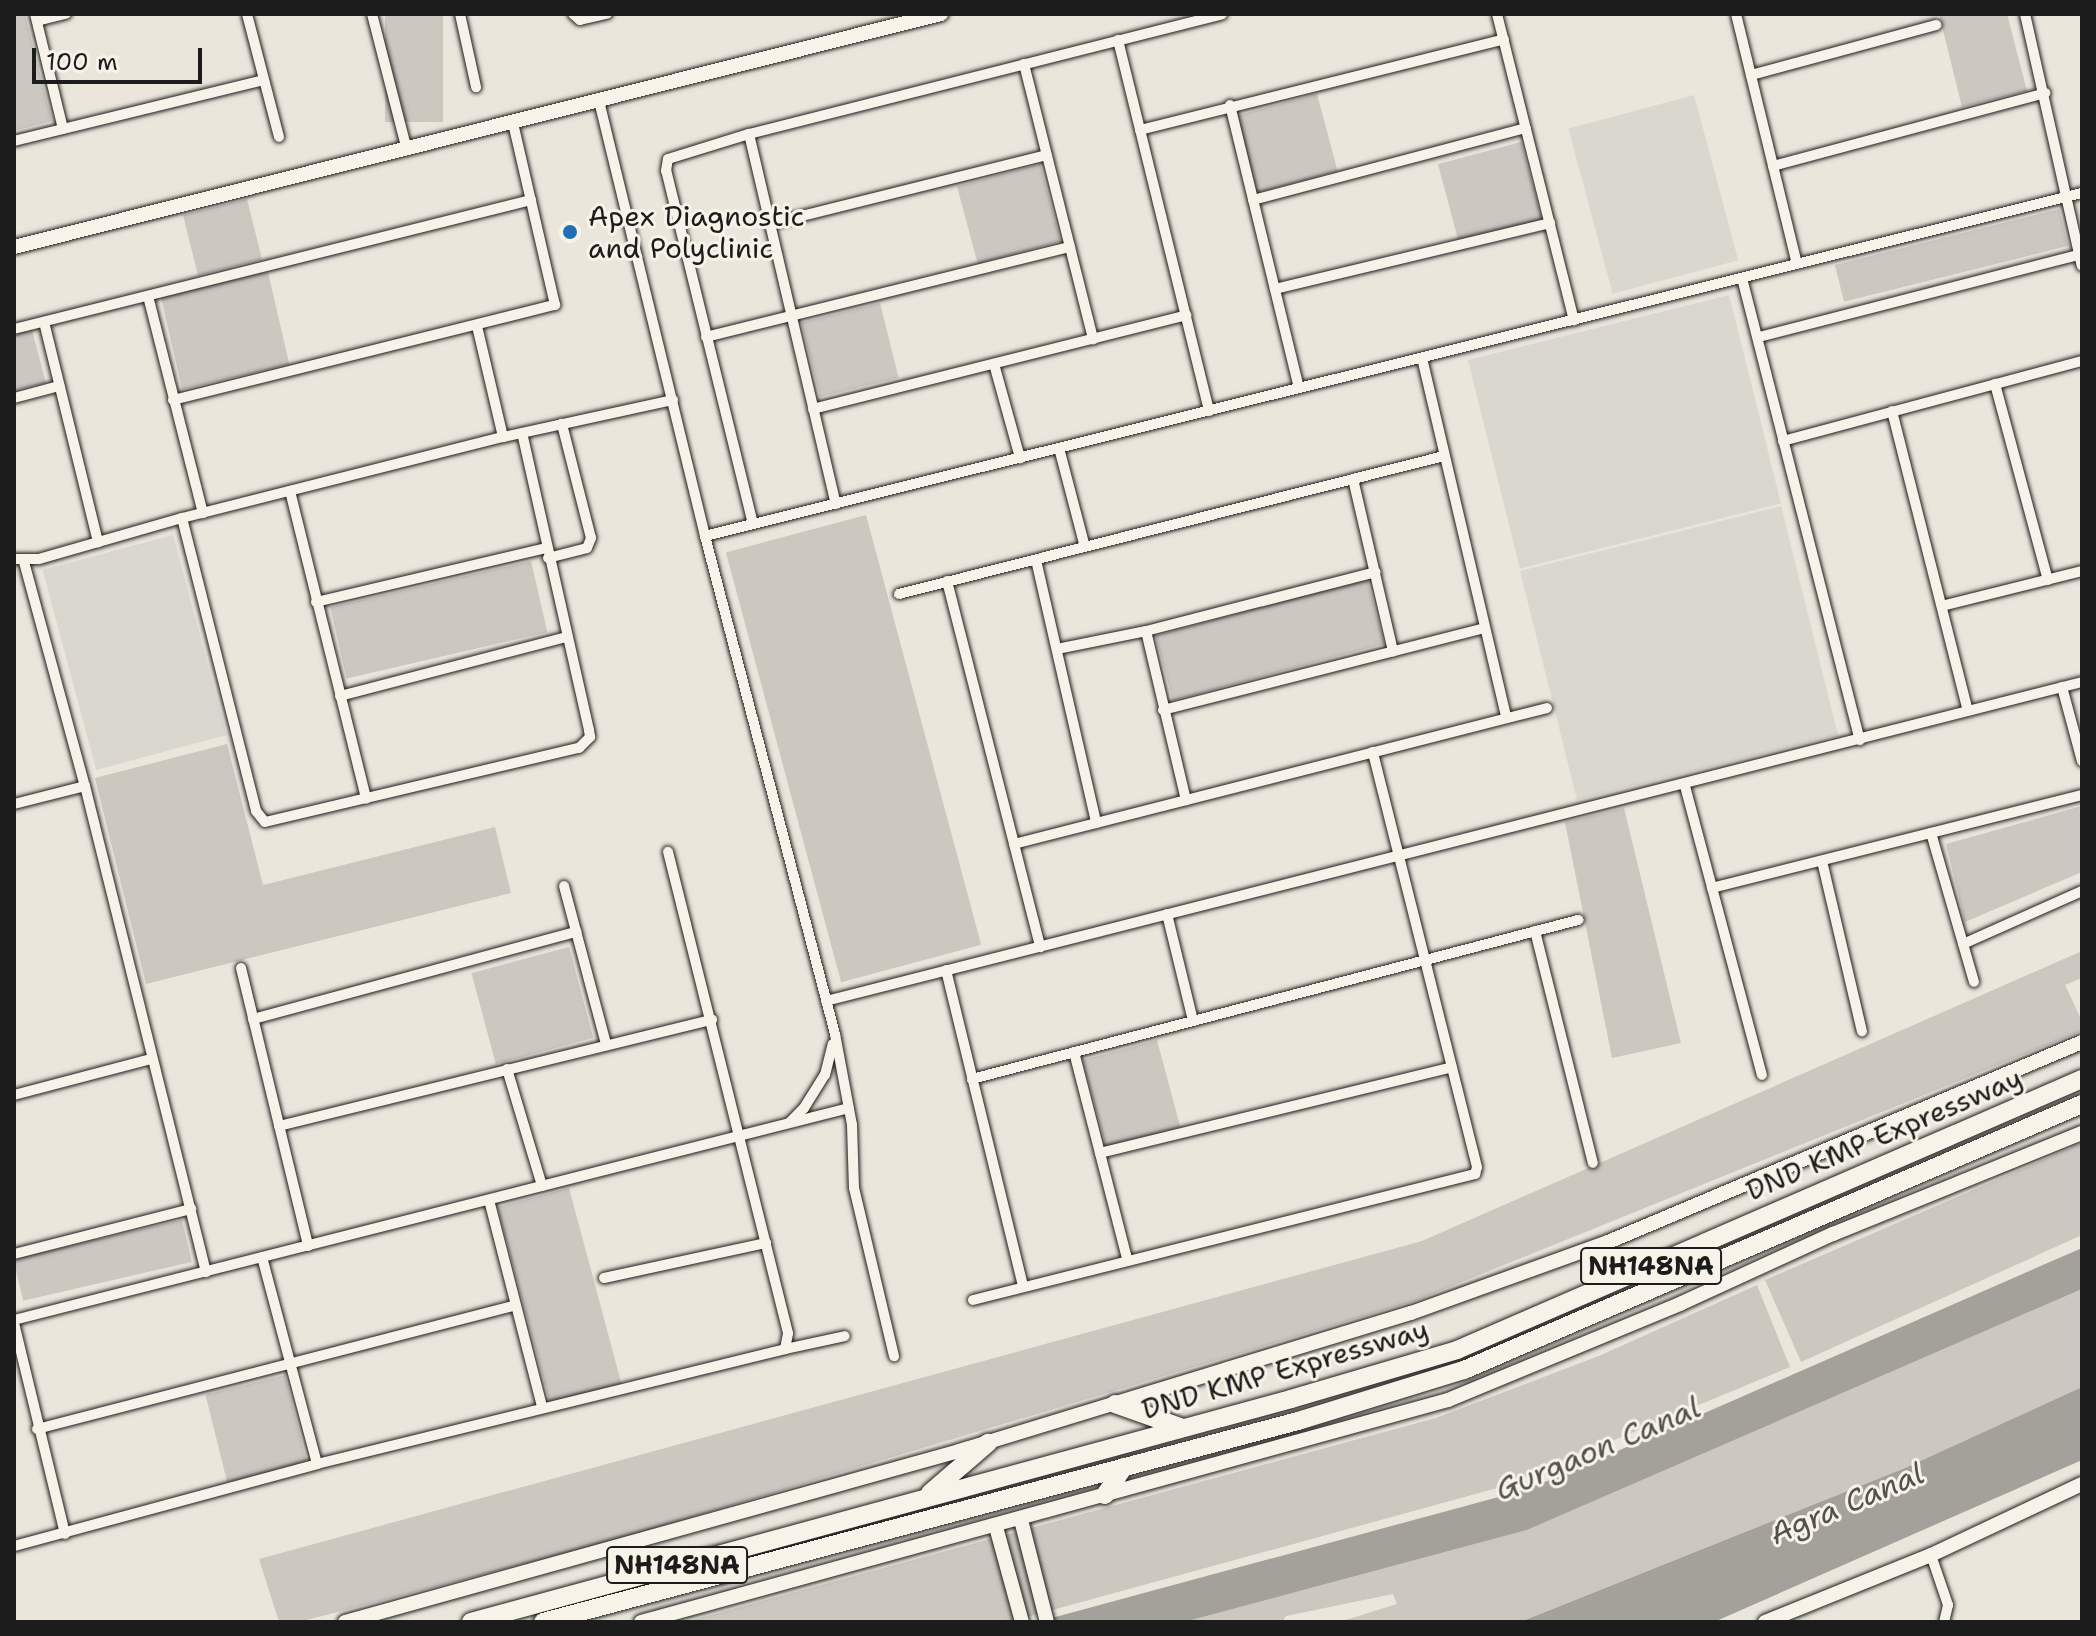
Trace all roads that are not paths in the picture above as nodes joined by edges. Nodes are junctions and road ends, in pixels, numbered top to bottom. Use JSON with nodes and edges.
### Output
{"nodes":[{"id":1,"x":66,"y":14,"type":"edge"},
{"id":2,"x":247,"y":14,"type":"edge"},
{"id":3,"x":372,"y":14,"type":"edge"},
{"id":4,"x":460,"y":14,"type":"edge"},
{"id":5,"x":573,"y":14,"type":"edge"},
{"id":6,"x":607,"y":14,"type":"edge"},
{"id":7,"x":941,"y":14,"type":"edge"},
{"id":8,"x":1222,"y":14,"type":"edge"},
{"id":9,"x":1497,"y":14,"type":"edge"},
{"id":10,"x":1736,"y":14,"type":"edge"},
{"id":11,"x":2025,"y":14,"type":"edge"},
{"id":12,"x":36,"y":17,"type":"edge"},
{"id":13,"x":1936,"y":25,"type":"dead end"},
{"id":14,"x":1504,"y":39,"type":"junction"},
{"id":15,"x":1118,"y":40,"type":"junction"},
{"id":16,"x":1024,"y":64,"type":"junction"},
{"id":17,"x":1751,"y":75,"type":"junction"},
{"id":18,"x":264,"y":80,"type":"junction"},
{"id":19,"x":476,"y":87,"type":"dead end"},
{"id":20,"x":2045,"y":93,"type":"junction"},
{"id":21,"x":599,"y":101,"type":"junction"},
{"id":22,"x":1230,"y":105,"type":"junction"},
{"id":23,"x":513,"y":123,"type":"junction"},
{"id":24,"x":1526,"y":128,"type":"junction"},
{"id":25,"x":63,"y":129,"type":"junction"},
{"id":26,"x":1140,"y":130,"type":"junction"},
{"id":27,"x":749,"y":134,"type":"junction"},
{"id":28,"x":279,"y":137,"type":"dead end"},
{"id":29,"x":14,"y":141,"type":"edge"},
{"id":30,"x":407,"y":150,"type":"junction"},
{"id":31,"x":1047,"y":155,"type":"junction"},
{"id":32,"x":1773,"y":166,"type":"junction"},
{"id":33,"x":2082,"y":193,"type":"edge"},
{"id":34,"x":2067,"y":196,"type":"junction"},
{"id":35,"x":531,"y":200,"type":"junction"},
{"id":36,"x":1253,"y":200,"type":"junction"},
{"id":37,"x":1550,"y":223,"type":"junction"},
{"id":38,"x":770,"y":224,"type":"junction"},
{"id":39,"x":14,"y":247,"type":"edge"},
{"id":40,"x":1070,"y":247,"type":"junction"},
{"id":41,"x":2081,"y":261,"type":"edge"},
{"id":42,"x":1797,"y":264,"type":"junction"},
{"id":43,"x":1742,"y":278,"type":"junction"},
{"id":44,"x":1275,"y":289,"type":"junction"},
{"id":45,"x":148,"y":296,"type":"junction"},
{"id":46,"x":1186,"y":315,"type":"junction"},
{"id":47,"x":791,"y":316,"type":"junction"},
{"id":48,"x":1574,"y":320,"type":"junction"},
{"id":49,"x":44,"y":322,"type":"junction"},
{"id":50,"x":477,"y":326,"type":"junction"},
{"id":51,"x":14,"y":329,"type":"edge"},
{"id":52,"x":706,"y":337,"type":"junction"},
{"id":53,"x":1759,"y":337,"type":"junction"},
{"id":54,"x":1093,"y":339,"type":"junction"},
{"id":55,"x":1422,"y":358,"type":"junction"},
{"id":56,"x":2082,"y":361,"type":"edge"},
{"id":57,"x":994,"y":364,"type":"junction"},
{"id":58,"x":1995,"y":384,"type":"junction"},
{"id":59,"x":59,"y":386,"type":"junction"},
{"id":60,"x":1299,"y":388,"type":"junction"},
{"id":61,"x":14,"y":398,"type":"edge"},
{"id":62,"x":173,"y":400,"type":"junction"},
{"id":63,"x":673,"y":400,"type":"junction"},
{"id":64,"x":813,"y":409,"type":"junction"},
{"id":65,"x":1209,"y":411,"type":"junction"},
{"id":66,"x":1892,"y":411,"type":"junction"},
{"id":67,"x":562,"y":424,"type":"junction"},
{"id":68,"x":522,"y":433,"type":"junction"},
{"id":69,"x":503,"y":437,"type":"junction"},
{"id":70,"x":1783,"y":441,"type":"junction"},
{"id":71,"x":1059,"y":448,"type":"junction"},
{"id":72,"x":1444,"y":456,"type":"junction"},
{"id":73,"x":1020,"y":458,"type":"junction"},
{"id":74,"x":1353,"y":479,"type":"junction"},
{"id":75,"x":290,"y":491,"type":"junction"},
{"id":76,"x":836,"y":504,"type":"junction"},
{"id":77,"x":203,"y":513,"type":"junction"},
{"id":78,"x":182,"y":518,"type":"junction"},
{"id":79,"x":753,"y":524,"type":"junction"},
{"id":80,"x":705,"y":536,"type":"junction"},
{"id":81,"x":98,"y":542,"type":"junction"},
{"id":82,"x":1085,"y":547,"type":"junction"},
{"id":83,"x":547,"y":553,"type":"junction"},
{"id":84,"x":19,"y":560,"type":"edge"},
{"id":85,"x":1036,"y":560,"type":"junction"},
{"id":86,"x":2082,"y":571,"type":"edge"},
{"id":87,"x":1376,"y":572,"type":"junction"},
{"id":88,"x":2048,"y":580,"type":"junction"},
{"id":89,"x":947,"y":581,"type":"junction"},
{"id":90,"x":899,"y":594,"type":"dead end"},
{"id":91,"x":316,"y":602,"type":"junction"},
{"id":92,"x":1942,"y":606,"type":"junction"},
{"id":93,"x":1484,"y":628,"type":"junction"},
{"id":94,"x":1146,"y":631,"type":"junction"},
{"id":95,"x":566,"y":637,"type":"junction"},
{"id":96,"x":1057,"y":649,"type":"junction"},
{"id":97,"x":1393,"y":651,"type":"junction"},
{"id":98,"x":2082,"y":682,"type":"edge"},
{"id":99,"x":2062,"y":687,"type":"junction"},
{"id":100,"x":340,"y":696,"type":"junction"},
{"id":101,"x":1547,"y":708,"type":"dead end"},
{"id":102,"x":1163,"y":710,"type":"junction"},
{"id":103,"x":1968,"y":711,"type":"junction"},
{"id":104,"x":1506,"y":717,"type":"junction"},
{"id":105,"x":1860,"y":740,"type":"junction"},
{"id":106,"x":1373,"y":752,"type":"junction"},
{"id":107,"x":2082,"y":761,"type":"edge"},
{"id":108,"x":85,"y":786,"type":"junction"},
{"id":109,"x":1685,"y":786,"type":"junction"},
{"id":110,"x":2082,"y":795,"type":"edge"},
{"id":111,"x":366,"y":799,"type":"junction"},
{"id":112,"x":1186,"y":800,"type":"junction"},
{"id":113,"x":14,"y":804,"type":"edge"},
{"id":114,"x":1096,"y":823,"type":"junction"},
{"id":115,"x":1931,"y":833,"type":"junction"},
{"id":116,"x":1014,"y":844,"type":"junction"},
{"id":117,"x":668,"y":852,"type":"dead end"},
{"id":118,"x":1399,"y":855,"type":"junction"},
{"id":119,"x":1822,"y":861,"type":"junction"},
{"id":120,"x":564,"y":886,"type":"dead end"},
{"id":121,"x":1712,"y":888,"type":"junction"},
{"id":122,"x":2082,"y":891,"type":"edge"},
{"id":123,"x":1167,"y":914,"type":"junction"},
{"id":124,"x":1578,"y":920,"type":"dead end"},
{"id":125,"x":1535,"y":931,"type":"junction"},
{"id":126,"x":576,"y":932,"type":"junction"},
{"id":127,"x":1963,"y":944,"type":"junction"},
{"id":128,"x":1040,"y":947,"type":"junction"},
{"id":129,"x":1425,"y":960,"type":"junction"},
{"id":130,"x":241,"y":968,"type":"dead end"},
{"id":131,"x":946,"y":970,"type":"junction"},
{"id":132,"x":1974,"y":982,"type":"dead end"},
{"id":133,"x":826,"y":1001,"type":"junction"},
{"id":134,"x":253,"y":1019,"type":"junction"},
{"id":135,"x":712,"y":1020,"type":"junction"},
{"id":136,"x":1193,"y":1021,"type":"junction"},
{"id":137,"x":1862,"y":1031,"type":"dead end"},
{"id":138,"x":835,"y":1034,"type":"junction"},
{"id":139,"x":2082,"y":1042,"type":"edge"},
{"id":140,"x":606,"y":1044,"type":"junction"},
{"id":141,"x":1074,"y":1052,"type":"junction"},
{"id":142,"x":151,"y":1059,"type":"junction"},
{"id":143,"x":1452,"y":1067,"type":"junction"},
{"id":144,"x":507,"y":1069,"type":"junction"},
{"id":145,"x":1762,"y":1075,"type":"dead end"},
{"id":146,"x":972,"y":1079,"type":"junction"},
{"id":147,"x":2082,"y":1079,"type":"edge"},
{"id":148,"x":14,"y":1095,"type":"edge"},
{"id":149,"x":2082,"y":1104,"type":"edge"},
{"id":150,"x":849,"y":1108,"type":"junction"},
{"id":151,"x":788,"y":1124,"type":"junction"},
{"id":152,"x":279,"y":1126,"type":"junction"},
{"id":153,"x":2082,"y":1133,"type":"edge"},
{"id":154,"x":738,"y":1137,"type":"junction"},
{"id":155,"x":1100,"y":1153,"type":"junction"},
{"id":156,"x":1593,"y":1163,"type":"dead end"},
{"id":157,"x":542,"y":1186,"type":"junction"},
{"id":158,"x":489,"y":1200,"type":"junction"},
{"id":159,"x":191,"y":1209,"type":"junction"},
{"id":160,"x":766,"y":1243,"type":"junction"},
{"id":161,"x":308,"y":1246,"type":"junction"},
{"id":162,"x":14,"y":1254,"type":"edge"},
{"id":163,"x":262,"y":1257,"type":"junction"},
{"id":164,"x":1127,"y":1259,"type":"junction"},
{"id":165,"x":206,"y":1272,"type":"junction"},
{"id":166,"x":604,"y":1278,"type":"dead end"},
{"id":167,"x":1023,"y":1287,"type":"junction"},
{"id":168,"x":973,"y":1300,"type":"dead end"},
{"id":169,"x":515,"y":1305,"type":"junction"},
{"id":170,"x":14,"y":1322,"type":"edge"},
{"id":171,"x":845,"y":1336,"type":"dead end"},
{"id":172,"x":785,"y":1349,"type":"junction"},
{"id":173,"x":894,"y":1356,"type":"dead end"},
{"id":174,"x":289,"y":1363,"type":"junction"},
{"id":175,"x":1115,"y":1404,"type":"junction"},
{"id":176,"x":542,"y":1407,"type":"junction"},
{"id":177,"x":1180,"y":1427,"type":"junction"},
{"id":178,"x":37,"y":1429,"type":"junction"},
{"id":179,"x":988,"y":1443,"type":"junction"},
{"id":180,"x":317,"y":1464,"type":"junction"},
{"id":181,"x":1124,"y":1467,"type":"junction"},
{"id":182,"x":2082,"y":1484,"type":"edge"},
{"id":183,"x":1105,"y":1495,"type":"junction"},
{"id":184,"x":925,"y":1497,"type":"junction"},
{"id":185,"x":1021,"y":1520,"type":"junction"},
{"id":186,"x":996,"y":1527,"type":"junction"},
{"id":187,"x":65,"y":1534,"type":"junction"},
{"id":188,"x":14,"y":1546,"type":"edge"},
{"id":189,"x":1931,"y":1555,"type":"junction"},
{"id":190,"x":1020,"y":1617,"type":"edge"},
{"id":191,"x":345,"y":1622,"type":"edge"},
{"id":192,"x":471,"y":1622,"type":"edge"},
{"id":193,"x":543,"y":1622,"type":"edge"},
{"id":194,"x":641,"y":1622,"type":"edge"},
{"id":195,"x":1047,"y":1622,"type":"edge"},
{"id":196,"x":1765,"y":1622,"type":"edge"},
{"id":197,"x":1944,"y":1622,"type":"edge"}],
"edges":[{"from":1,"to":12,"type":"street"},
{"from":2,"to":18,"type":"street"},
{"from":3,"to":30,"type":"street"},
{"from":4,"to":19,"type":"street"},
{"from":5,"to":6,"type":"street"},
{"from":7,"to":21,"type":"street"},
{"from":8,"to":15,"type":"street"},
{"from":9,"to":14,"type":"street"},
{"from":10,"to":17,"type":"street"},
{"from":11,"to":20,"type":"street"},
{"from":12,"to":25,"type":"street"},
{"from":13,"to":17,"type":"street"},
{"from":14,"to":22,"type":"street"},
{"from":14,"to":24,"type":"street"},
{"from":15,"to":16,"type":"street"},
{"from":15,"to":26,"type":"street"},
{"from":16,"to":27,"type":"street"},
{"from":16,"to":31,"type":"street"},
{"from":17,"to":32,"type":"street"},
{"from":18,"to":25,"type":"street"},
{"from":18,"to":28,"type":"street"},
{"from":20,"to":32,"type":"street"},
{"from":20,"to":34,"type":"street"},
{"from":21,"to":23,"type":"street"},
{"from":21,"to":63,"type":"street"},
{"from":22,"to":26,"type":"street"},
{"from":22,"to":36,"type":"street"},
{"from":23,"to":30,"type":"street"},
{"from":23,"to":35,"type":"street"},
{"from":24,"to":36,"type":"street"},
{"from":24,"to":37,"type":"street"},
{"from":25,"to":29,"type":"street"},
{"from":26,"to":46,"type":"street"},
{"from":27,"to":38,"type":"street"},
{"from":27,"to":52,"type":"street"},
{"from":30,"to":39,"type":"street"},
{"from":31,"to":38,"type":"street"},
{"from":31,"to":40,"type":"street"},
{"from":32,"to":42,"type":"street"},
{"from":33,"to":34,"type":"street"},
{"from":34,"to":41,"type":"street"},
{"from":34,"to":42,"type":"street"},
{"from":35,"to":45,"type":"street"},
{"from":35,"to":50,"type":"street"},
{"from":36,"to":44,"type":"street"},
{"from":37,"to":44,"type":"street"},
{"from":37,"to":48,"type":"street"},
{"from":38,"to":47,"type":"street"},
{"from":40,"to":47,"type":"street"},
{"from":40,"to":54,"type":"street"},
{"from":41,"to":53,"type":"street"},
{"from":42,"to":43,"type":"street"},
{"from":43,"to":48,"type":"street"},
{"from":43,"to":53,"type":"street"},
{"from":44,"to":60,"type":"street"},
{"from":45,"to":49,"type":"street"},
{"from":45,"to":62,"type":"street"},
{"from":46,"to":54,"type":"street"},
{"from":46,"to":65,"type":"street"},
{"from":47,"to":52,"type":"street"},
{"from":47,"to":64,"type":"street"},
{"from":48,"to":55,"type":"street"},
{"from":49,"to":51,"type":"street"},
{"from":49,"to":59,"type":"street"},
{"from":50,"to":62,"type":"street"},
{"from":50,"to":69,"type":"street"},
{"from":52,"to":79,"type":"street"},
{"from":53,"to":70,"type":"street"},
{"from":54,"to":57,"type":"street"},
{"from":55,"to":60,"type":"street"},
{"from":55,"to":72,"type":"street"},
{"from":56,"to":58,"type":"street"},
{"from":57,"to":64,"type":"street"},
{"from":57,"to":73,"type":"street"},
{"from":58,"to":66,"type":"street"},
{"from":58,"to":88,"type":"street"},
{"from":59,"to":61,"type":"street"},
{"from":59,"to":81,"type":"street"},
{"from":60,"to":65,"type":"street"},
{"from":62,"to":77,"type":"street"},
{"from":63,"to":67,"type":"street"},
{"from":63,"to":80,"type":"street"},
{"from":64,"to":76,"type":"street"},
{"from":65,"to":71,"type":"street"},
{"from":66,"to":70,"type":"street"},
{"from":66,"to":92,"type":"street"},
{"from":67,"to":68,"type":"street"},
{"from":67,"to":83,"type":"street"},
{"from":68,"to":69,"type":"street"},
{"from":68,"to":83,"type":"street"},
{"from":69,"to":75,"type":"street"},
{"from":70,"to":105,"type":"street"},
{"from":71,"to":73,"type":"street"},
{"from":71,"to":82,"type":"street"},
{"from":72,"to":74,"type":"street"},
{"from":72,"to":93,"type":"street"},
{"from":73,"to":76,"type":"street"},
{"from":74,"to":82,"type":"street"},
{"from":74,"to":87,"type":"street"},
{"from":75,"to":77,"type":"street"},
{"from":75,"to":91,"type":"street"},
{"from":76,"to":79,"type":"street"},
{"from":77,"to":78,"type":"street"},
{"from":78,"to":81,"type":"street"},
{"from":78,"to":111,"type":"street"},
{"from":79,"to":80,"type":"street"},
{"from":80,"to":133,"type":"street"},
{"from":81,"to":84,"type":"street"},
{"from":82,"to":85,"type":"street"},
{"from":83,"to":91,"type":"street"},
{"from":83,"to":95,"type":"street"},
{"from":84,"to":108,"type":"street"},
{"from":85,"to":89,"type":"street"},
{"from":85,"to":96,"type":"street"},
{"from":86,"to":88,"type":"street"},
{"from":87,"to":94,"type":"street"},
{"from":87,"to":97,"type":"street"},
{"from":88,"to":92,"type":"street"},
{"from":89,"to":90,"type":"street"},
{"from":89,"to":116,"type":"street"},
{"from":91,"to":100,"type":"street"},
{"from":92,"to":103,"type":"street"},
{"from":93,"to":97,"type":"street"},
{"from":93,"to":104,"type":"street"},
{"from":94,"to":96,"type":"street"},
{"from":94,"to":102,"type":"street"},
{"from":95,"to":100,"type":"street"},
{"from":95,"to":111,"type":"street"},
{"from":96,"to":114,"type":"street"},
{"from":97,"to":102,"type":"street"},
{"from":98,"to":99,"type":"street"},
{"from":99,"to":103,"type":"street"},
{"from":99,"to":107,"type":"street"},
{"from":100,"to":111,"type":"street"},
{"from":101,"to":104,"type":"street"},
{"from":102,"to":112,"type":"street"},
{"from":103,"to":105,"type":"street"},
{"from":104,"to":106,"type":"street"},
{"from":105,"to":109,"type":"street"},
{"from":106,"to":112,"type":"street"},
{"from":106,"to":118,"type":"street"},
{"from":108,"to":113,"type":"street"},
{"from":108,"to":142,"type":"street"},
{"from":109,"to":118,"type":"street"},
{"from":109,"to":121,"type":"street"},
{"from":110,"to":115,"type":"street"},
{"from":112,"to":114,"type":"street"},
{"from":114,"to":116,"type":"street"},
{"from":115,"to":119,"type":"street"},
{"from":115,"to":127,"type":"street"},
{"from":116,"to":128,"type":"street"},
{"from":117,"to":135,"type":"street"},
{"from":118,"to":123,"type":"street"},
{"from":118,"to":129,"type":"street"},
{"from":119,"to":121,"type":"street"},
{"from":119,"to":137,"type":"street"},
{"from":120,"to":126,"type":"street"},
{"from":121,"to":145,"type":"street"},
{"from":122,"to":127,"type":"street"},
{"from":123,"to":128,"type":"street"},
{"from":123,"to":136,"type":"street"},
{"from":124,"to":125,"type":"street"},
{"from":125,"to":129,"type":"street"},
{"from":125,"to":156,"type":"street"},
{"from":126,"to":134,"type":"street"},
{"from":126,"to":140,"type":"street"},
{"from":127,"to":132,"type":"street"},
{"from":128,"to":131,"type":"street"},
{"from":129,"to":136,"type":"street"},
{"from":129,"to":143,"type":"street"},
{"from":130,"to":134,"type":"street"},
{"from":131,"to":133,"type":"street"},
{"from":131,"to":146,"type":"street"},
{"from":133,"to":138,"type":"street"},
{"from":134,"to":152,"type":"street"},
{"from":135,"to":140,"type":"street"},
{"from":135,"to":154,"type":"street"},
{"from":136,"to":141,"type":"street"},
{"from":138,"to":150,"type":"street"},
{"from":138,"to":151,"type":"street"},
{"from":139,"to":175,"type":"street"},
{"from":140,"to":144,"type":"street"},
{"from":141,"to":146,"type":"street"},
{"from":141,"to":155,"type":"street"},
{"from":142,"to":148,"type":"street"},
{"from":142,"to":159,"type":"street"},
{"from":143,"to":155,"type":"street"},
{"from":143,"to":164,"type":"street"},
{"from":144,"to":152,"type":"street"},
{"from":144,"to":157,"type":"street"},
{"from":146,"to":167,"type":"street"},
{"from":147,"to":177,"type":"highway","name":"DND KMP Expressway","number":"NH148NA"},
{"from":149,"to":181,"type":"highway","name":"DND KMP Expressway","number":"NH148NA"},
{"from":150,"to":151,"type":"street"},
{"from":150,"to":173,"type":"street"},
{"from":151,"to":154,"type":"street"},
{"from":152,"to":161,"type":"street"},
{"from":153,"to":183,"type":"street"},
{"from":154,"to":157,"type":"street"},
{"from":154,"to":160,"type":"street"},
{"from":155,"to":164,"type":"street"},
{"from":157,"to":158,"type":"street"},
{"from":158,"to":161,"type":"street"},
{"from":158,"to":169,"type":"street"},
{"from":159,"to":162,"type":"street"},
{"from":159,"to":165,"type":"street"},
{"from":160,"to":166,"type":"street"},
{"from":160,"to":172,"type":"street"},
{"from":161,"to":163,"type":"street"},
{"from":163,"to":165,"type":"street"},
{"from":163,"to":174,"type":"street"},
{"from":164,"to":167,"type":"street"},
{"from":165,"to":170,"type":"street"},
{"from":167,"to":168,"type":"street"},
{"from":169,"to":174,"type":"street"},
{"from":169,"to":176,"type":"street"},
{"from":170,"to":178,"type":"street"},
{"from":171,"to":172,"type":"street"},
{"from":172,"to":176,"type":"street"},
{"from":174,"to":178,"type":"street"},
{"from":174,"to":180,"type":"street"},
{"from":175,"to":177,"type":"highway"},
{"from":175,"to":179,"type":"street"},
{"from":176,"to":180,"type":"street"},
{"from":177,"to":184,"type":"highway","name":"DND KMP Expressway","number":"NH148NA"},
{"from":178,"to":187,"type":"street"},
{"from":179,"to":184,"type":"highway"},
{"from":179,"to":191,"type":"street"},
{"from":180,"to":187,"type":"street"},
{"from":181,"to":183,"type":"highway"},
{"from":181,"to":193,"type":"highway","name":"DND KMP Expressway","number":"NH148NA"},
{"from":182,"to":189,"type":"street"},
{"from":183,"to":185,"type":"street"},
{"from":184,"to":192,"type":"highway","name":"DND KMP Expressway","number":"NH148NA"},
{"from":185,"to":186,"type":"street"},
{"from":185,"to":195,"type":"street"},
{"from":186,"to":190,"type":"street"},
{"from":186,"to":194,"type":"street"},
{"from":187,"to":188,"type":"street"},
{"from":189,"to":196,"type":"street"},
{"from":189,"to":197,"type":"street"}]}
